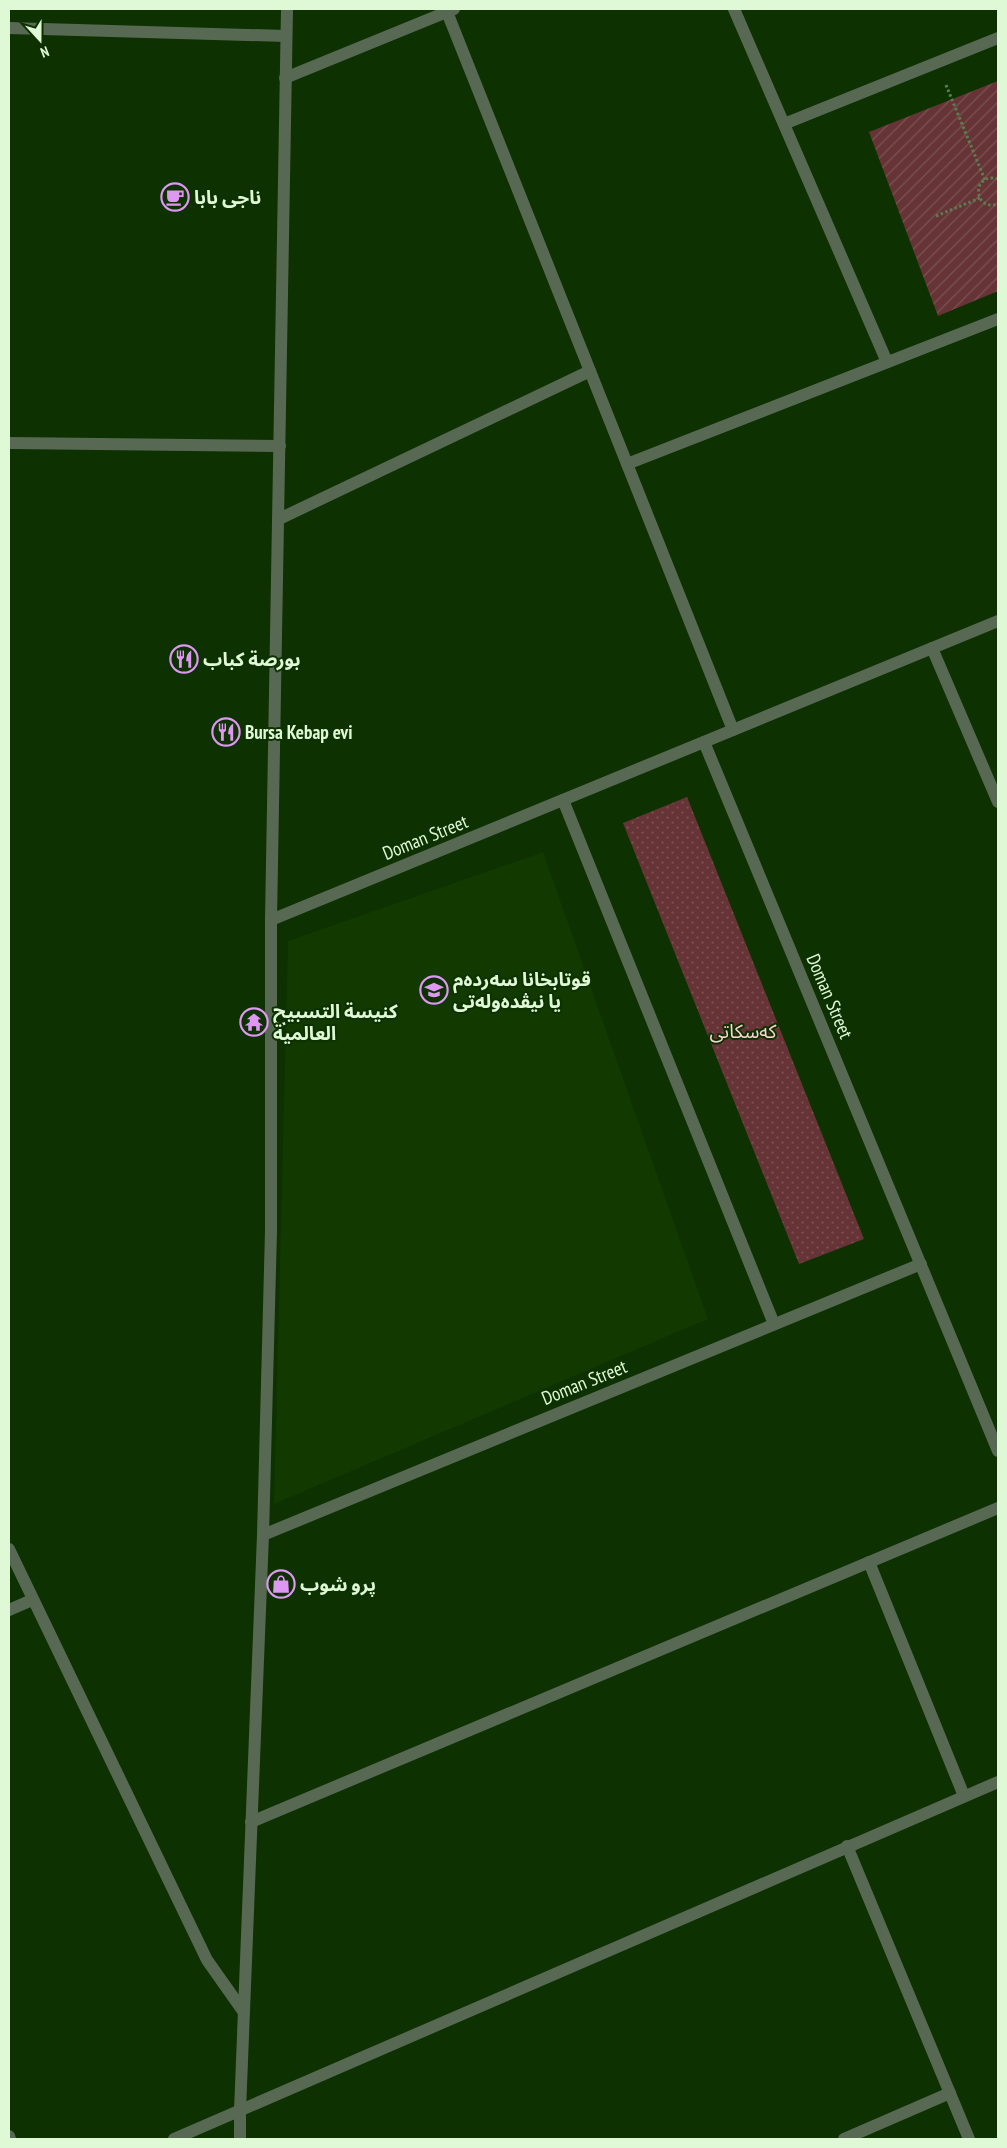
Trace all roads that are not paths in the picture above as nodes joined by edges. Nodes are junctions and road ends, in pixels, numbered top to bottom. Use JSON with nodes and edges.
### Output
{"nodes":[{"id":1,"x":287,"y":9,"type":"edge"},
{"id":2,"x":734,"y":9,"type":"edge"},
{"id":3,"x":451,"y":10,"type":"edge"},
{"id":4,"x":9,"y":28,"type":"edge"},
{"id":5,"x":286,"y":36,"type":"junction"},
{"id":6,"x":998,"y":38,"type":"edge"},
{"id":7,"x":285,"y":78,"type":"junction"},
{"id":8,"x":784,"y":124,"type":"junction"},
{"id":9,"x":998,"y":319,"type":"edge"},
{"id":10,"x":888,"y":362,"type":"junction"},
{"id":11,"x":590,"y":371,"type":"junction"},
{"id":12,"x":9,"y":443,"type":"edge"},
{"id":13,"x":280,"y":446,"type":"junction"},
{"id":14,"x":627,"y":464,"type":"junction"},
{"id":15,"x":279,"y":519,"type":"junction"},
{"id":16,"x":998,"y":621,"type":"edge"},
{"id":17,"x":932,"y":648,"type":"junction"},
{"id":18,"x":733,"y":730,"type":"junction"},
{"id":19,"x":704,"y":742,"type":"junction"},
{"id":20,"x":563,"y":800,"type":"junction"},
{"id":21,"x":998,"y":802,"type":"edge"},
{"id":22,"x":271,"y":920,"type":"junction"},
{"id":23,"x":921,"y":1264,"type":"junction"},
{"id":24,"x":774,"y":1324,"type":"junction"},
{"id":25,"x":998,"y":1451,"type":"edge"},
{"id":26,"x":998,"y":1508,"type":"edge"},
{"id":27,"x":262,"y":1535,"type":"junction"},
{"id":28,"x":9,"y":1549,"type":"edge"},
{"id":29,"x":869,"y":1562,"type":"junction"},
{"id":30,"x":32,"y":1600,"type":"junction"},
{"id":31,"x":9,"y":1610,"type":"edge"},
{"id":32,"x":998,"y":1782,"type":"edge"},
{"id":33,"x":964,"y":1796,"type":"junction"},
{"id":34,"x":251,"y":1822,"type":"junction"},
{"id":35,"x":847,"y":1846,"type":"junction"},
{"id":36,"x":244,"y":2011,"type":"junction"},
{"id":37,"x":950,"y":2092,"type":"junction"},
{"id":38,"x":240,"y":2111,"type":"junction"},
{"id":39,"x":174,"y":2139,"type":"edge"},
{"id":40,"x":240,"y":2139,"type":"edge"},
{"id":41,"x":844,"y":2139,"type":"edge"},
{"id":42,"x":969,"y":2139,"type":"edge"}],
"edges":[{"from":1,"to":5,"type":"street"},
{"from":2,"to":8,"type":"street"},
{"from":3,"to":7,"type":"street"},
{"from":3,"to":11,"type":"street"},
{"from":4,"to":5,"type":"street"},
{"from":5,"to":7,"type":"street"},
{"from":6,"to":8,"type":"street"},
{"from":7,"to":13,"type":"street"},
{"from":8,"to":10,"type":"street"},
{"from":9,"to":10,"type":"street"},
{"from":10,"to":14,"type":"street"},
{"from":11,"to":14,"type":"street"},
{"from":11,"to":15,"type":"street"},
{"from":12,"to":13,"type":"street"},
{"from":13,"to":15,"type":"street"},
{"from":14,"to":18,"type":"street"},
{"from":15,"to":22,"type":"street"},
{"from":16,"to":17,"type":"street","name":"Doman Street"},
{"from":17,"to":18,"type":"street","name":"Doman Street"},
{"from":17,"to":21,"type":"street"},
{"from":18,"to":19,"type":"street","name":"Doman Street"},
{"from":19,"to":20,"type":"street","name":"Doman Street"},
{"from":19,"to":23,"type":"street","name":"Doman Street"},
{"from":20,"to":22,"type":"street","name":"Doman Street"},
{"from":20,"to":24,"type":"street"},
{"from":22,"to":27,"type":"street"},
{"from":23,"to":24,"type":"street","name":"Doman Street"},
{"from":23,"to":25,"type":"street","name":"Doman Street"},
{"from":24,"to":27,"type":"street","name":"Doman Street"},
{"from":26,"to":29,"type":"street"},
{"from":27,"to":34,"type":"street"},
{"from":28,"to":30,"type":"street"},
{"from":29,"to":33,"type":"street"},
{"from":29,"to":34,"type":"street"},
{"from":30,"to":31,"type":"street"},
{"from":30,"to":36,"type":"street"},
{"from":32,"to":33,"type":"street"},
{"from":33,"to":35,"type":"street"},
{"from":34,"to":36,"type":"street"},
{"from":35,"to":37,"type":"street"},
{"from":35,"to":38,"type":"street"},
{"from":36,"to":38,"type":"street"},
{"from":37,"to":41,"type":"street"},
{"from":37,"to":42,"type":"street"},
{"from":38,"to":39,"type":"street"},
{"from":38,"to":40,"type":"street"}]}
